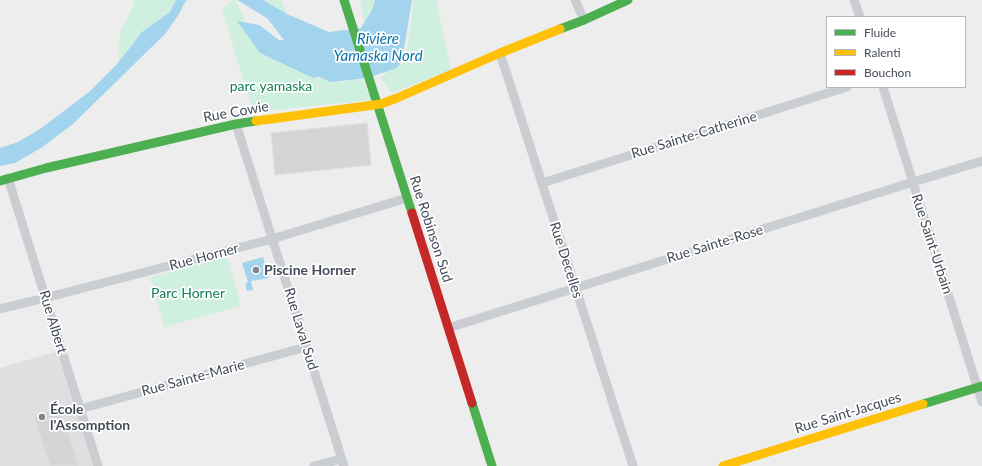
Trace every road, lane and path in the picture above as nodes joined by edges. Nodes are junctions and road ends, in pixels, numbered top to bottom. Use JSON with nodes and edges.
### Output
{"nodes":[{"id":1,"x":344,"y":0,"type":"edge"},
{"id":2,"x":575,"y":0,"type":"edge"},
{"id":3,"x":628,"y":0,"type":"edge"},
{"id":4,"x":854,"y":0,"type":"edge"},
{"id":5,"x":860,"y":16,"type":"edge"},
{"id":6,"x":584,"y":20,"type":"junction"},
{"id":7,"x":500,"y":53,"type":"junction"},
{"id":8,"x":844,"y":88,"type":"edge"},
{"id":9,"x":883,"y":88,"type":"edge"},
{"id":10,"x":376,"y":100,"type":"junction"},
{"id":11,"x":236,"y":124,"type":"junction"},
{"id":12,"x":982,"y":162,"type":"edge"},
{"id":13,"x":4,"y":180,"type":"edge"},
{"id":14,"x":913,"y":182,"type":"junction"},
{"id":15,"x":542,"y":183,"type":"junction"},
{"id":16,"x":407,"y":198,"type":"junction"},
{"id":17,"x":272,"y":239,"type":"junction"},
{"id":18,"x":576,"y":288,"type":"junction"},
{"id":19,"x":45,"y":298,"type":"junction"},
{"id":20,"x":0,"y":309,"type":"edge"},
{"id":21,"x":448,"y":328,"type":"junction"},
{"id":22,"x":306,"y":347,"type":"junction"},
{"id":23,"x":980,"y":386,"type":"edge"},
{"id":24,"x":982,"y":402,"type":"edge"},
{"id":25,"x":80,"y":409,"type":"junction"},
{"id":26,"x":342,"y":462,"type":"edge"},
{"id":27,"x":98,"y":466,"type":"edge"},
{"id":28,"x":314,"y":466,"type":"edge"},
{"id":29,"x":492,"y":466,"type":"edge"},
{"id":30,"x":633,"y":466,"type":"edge"},
{"id":31,"x":722,"y":466,"type":"edge"}],
"edges":[{"from":1,"to":10,"type":"street","name":"Rue Robinson Sud"},
{"from":2,"to":6,"type":"street"},
{"from":3,"to":6,"type":"street","name":"Rue Cowie"},
{"from":4,"to":5,"type":"street"},
{"from":6,"to":7,"type":"street","name":"Rue Cowie"},
{"from":7,"to":10,"type":"street","name":"Rue Cowie"},
{"from":7,"to":15,"type":"street","name":"Rue Decelles"},
{"from":8,"to":15,"type":"street","name":"Rue Sainte-Catherine"},
{"from":9,"to":14,"type":"street","name":"Rue Saint-Urbain"},
{"from":10,"to":11,"type":"street","name":"Rue Cowie"},
{"from":10,"to":16,"type":"street","name":"Rue Robinson Sud"},
{"from":11,"to":13,"type":"street","name":"Rue Cowie"},
{"from":11,"to":17,"type":"street","name":"Rue Laval Sud"},
{"from":12,"to":14,"type":"street","name":"Rue Sainte-Rose"},
{"from":13,"to":19,"type":"street","name":"Rue Albert"},
{"from":14,"to":18,"type":"street","name":"Rue Sainte-Rose"},
{"from":14,"to":23,"type":"street","name":"Rue Saint-Urbain"},
{"from":15,"to":18,"type":"street","name":"Rue Decelles"},
{"from":16,"to":17,"type":"street","name":"Rue Horner"},
{"from":16,"to":21,"type":"street","name":"Rue Robinson Sud"},
{"from":17,"to":19,"type":"street","name":"Rue Horner"},
{"from":17,"to":22,"type":"street","name":"Rue Laval Sud"},
{"from":18,"to":21,"type":"street","name":"Rue Sainte-Rose"},
{"from":18,"to":30,"type":"street","name":"Rue Decelles"},
{"from":19,"to":20,"type":"street","name":"Rue Horner"},
{"from":19,"to":25,"type":"street","name":"Rue Albert"},
{"from":21,"to":29,"type":"street","name":"Rue Robinson Sud"},
{"from":22,"to":25,"type":"street","name":"Rue Sainte-Marie"},
{"from":22,"to":26,"type":"street","name":"Rue Laval Sud"},
{"from":23,"to":24,"type":"street","name":"Rue Saint-Urbain"},
{"from":23,"to":31,"type":"street","name":"Rue Saint-Jacques"},
{"from":25,"to":27,"type":"street","name":"Rue Albert"},
{"from":26,"to":28,"type":"street"}]}
